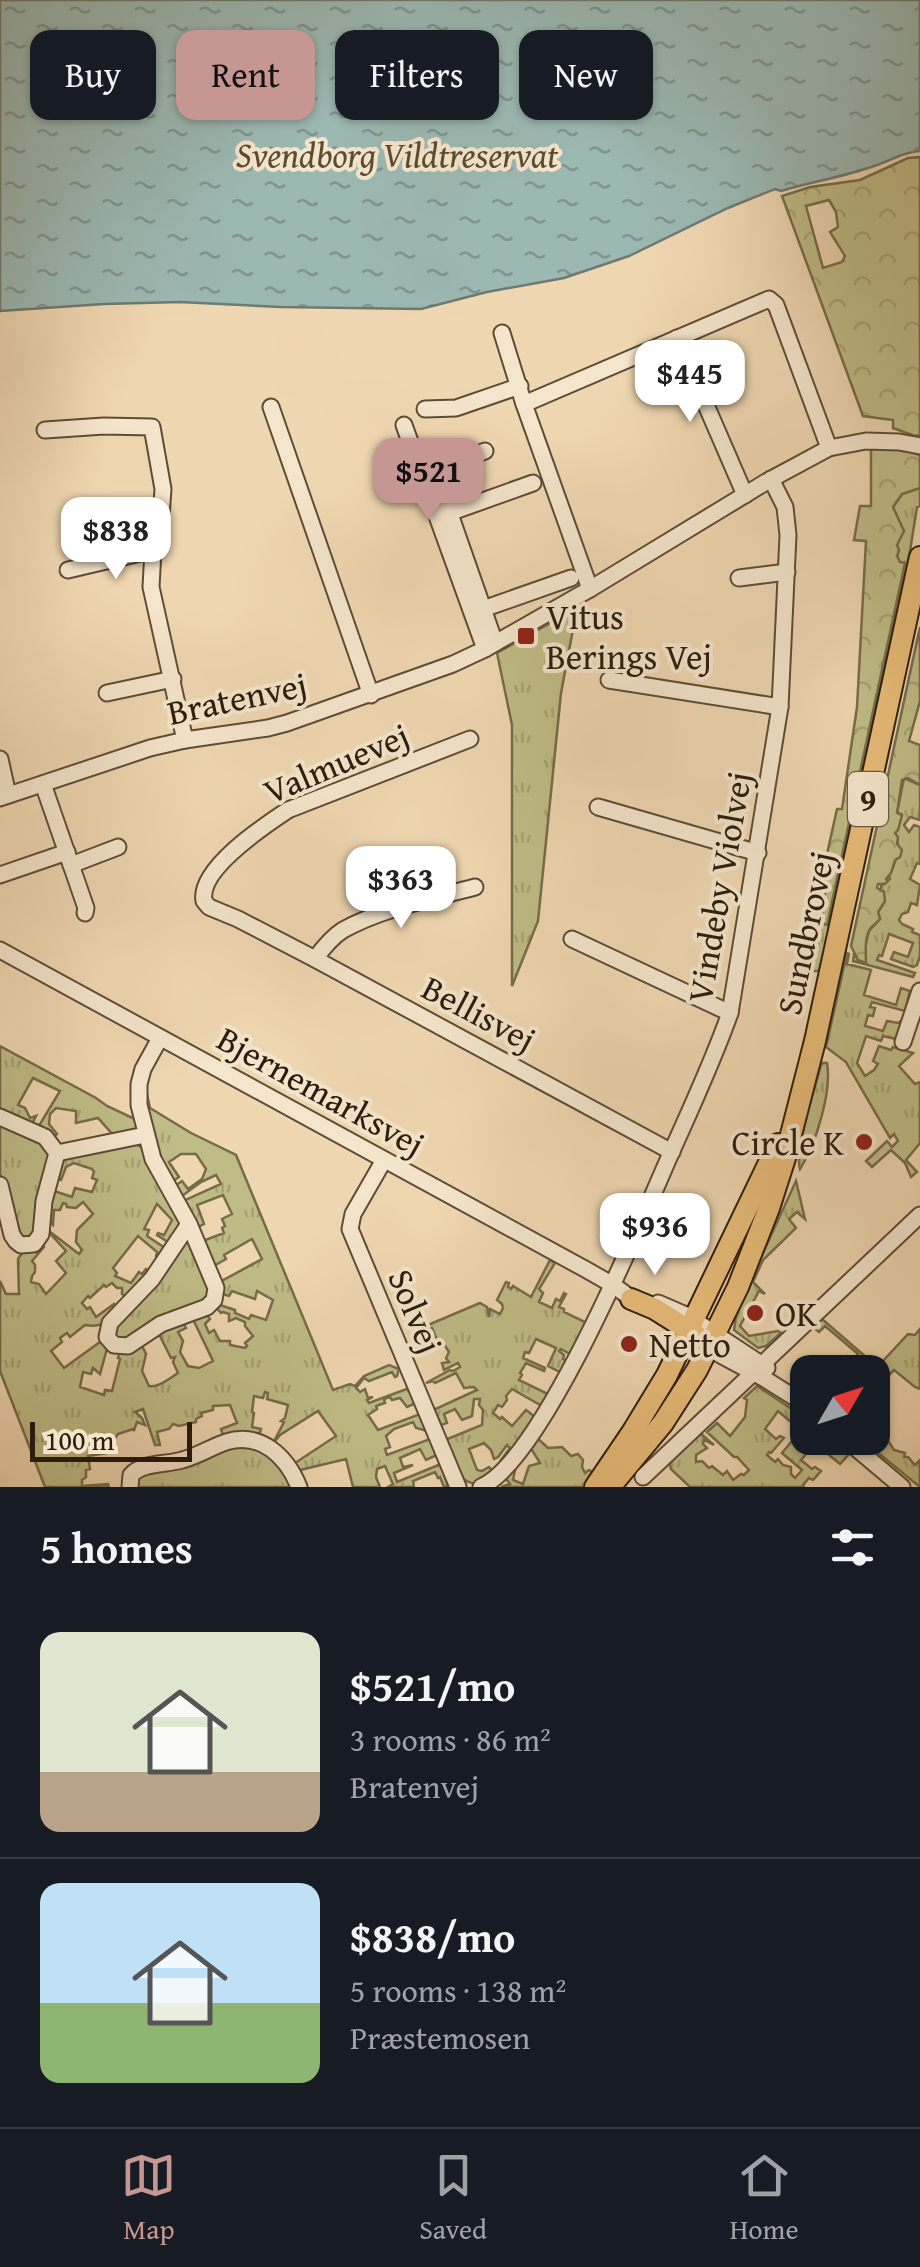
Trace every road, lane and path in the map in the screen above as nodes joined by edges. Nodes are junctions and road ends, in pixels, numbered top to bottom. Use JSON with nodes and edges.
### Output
{"nodes":[{"id":1,"x":502,"y":334,"type":"dead end"},
{"id":2,"x":677,"y":338,"type":"junction"},
{"id":3,"x":520,"y":386,"type":"junction"},
{"id":4,"x":524,"y":404,"type":"junction"},
{"id":5,"x":271,"y":407,"type":"dead end"},
{"id":6,"x":424,"y":408,"type":"dead end"},
{"id":7,"x":404,"y":425,"type":"dead end"},
{"id":8,"x":45,"y":430,"type":"dead end"},
{"id":9,"x":920,"y":446,"type":"edge"},
{"id":10,"x":829,"y":448,"type":"junction"},
{"id":11,"x":485,"y":450,"type":"dead end"},
{"id":12,"x":772,"y":479,"type":"junction"},
{"id":13,"x":533,"y":484,"type":"dead end"},
{"id":14,"x":745,"y":495,"type":"junction"},
{"id":15,"x":450,"y":513,"type":"junction"},
{"id":16,"x":153,"y":550,"type":"junction"},
{"id":17,"x":920,"y":558,"type":"edge"},
{"id":18,"x":68,"y":570,"type":"dead end"},
{"id":19,"x":787,"y":572,"type":"junction"},
{"id":20,"x":570,"y":578,"type":"dead end"},
{"id":21,"x":739,"y":578,"type":"dead end"},
{"id":22,"x":590,"y":589,"type":"junction"},
{"id":23,"x":483,"y":609,"type":"junction"},
{"id":24,"x":490,"y":646,"type":"junction"},
{"id":25,"x":172,"y":679,"type":"junction"},
{"id":26,"x":609,"y":680,"type":"dead end"},
{"id":27,"x":107,"y":694,"type":"dead end"},
{"id":28,"x":371,"y":694,"type":"junction"},
{"id":29,"x":780,"y":707,"type":"junction"},
{"id":30,"x":470,"y":739,"type":"dead end"},
{"id":31,"x":185,"y":740,"type":"junction"},
{"id":32,"x":0,"y":760,"type":"edge"},
{"id":33,"x":43,"y":784,"type":"junction"},
{"id":34,"x":4,"y":797,"type":"edge"},
{"id":35,"x":598,"y":807,"type":"dead end"},
{"id":36,"x":118,"y":847,"type":"dead end"},
{"id":37,"x":758,"y":852,"type":"junction"},
{"id":38,"x":69,"y":858,"type":"junction"},
{"id":39,"x":0,"y":875,"type":"edge"},
{"id":40,"x":475,"y":887,"type":"dead end"},
{"id":41,"x":204,"y":901,"type":"joint"},
{"id":42,"x":85,"y":913,"type":"dead end"},
{"id":43,"x":572,"y":939,"type":"dead end"},
{"id":44,"x":0,"y":950,"type":"edge"},
{"id":45,"x":315,"y":959,"type":"junction"},
{"id":46,"x":920,"y":991,"type":"edge"},
{"id":47,"x":730,"y":1012,"type":"junction"},
{"id":48,"x":160,"y":1038,"type":"junction"},
{"id":49,"x":903,"y":1042,"type":"dead end"},
{"id":50,"x":802,"y":1086,"type":"junction"},
{"id":51,"x":0,"y":1117,"type":"edge"},
{"id":52,"x":146,"y":1135,"type":"junction"},
{"id":53,"x":672,"y":1152,"type":"junction"},
{"id":54,"x":57,"y":1154,"type":"junction"},
{"id":55,"x":384,"y":1160,"type":"junction"},
{"id":56,"x":0,"y":1185,"type":"edge"},
{"id":57,"x":920,"y":1214,"type":"edge"},
{"id":58,"x":189,"y":1224,"type":"junction"},
{"id":59,"x":613,"y":1285,"type":"junction"},
{"id":60,"x":632,"y":1299,"type":"joint"},
{"id":61,"x":699,"y":1334,"type":"junction"},
{"id":62,"x":758,"y":1368,"type":"junction"},
{"id":63,"x":790,"y":1392,"type":"edge"},
{"id":64,"x":864,"y":1455,"type":"edge"},
{"id":65,"x":639,"y":1468,"type":"junction"},
{"id":66,"x":486,"y":1484,"type":"edge"},
{"id":67,"x":130,"y":1487,"type":"edge"},
{"id":68,"x":300,"y":1487,"type":"edge"},
{"id":69,"x":458,"y":1487,"type":"edge"},
{"id":70,"x":596,"y":1487,"type":"edge"},
{"id":71,"x":610,"y":1487,"type":"edge"},
{"id":72,"x":902,"y":1487,"type":"edge"}],
"edges":[{"from":1,"to":3,"type":"street"},
{"from":2,"to":4,"type":"street"},
{"from":2,"to":10,"type":"street"},
{"from":2,"to":14,"type":"street"},
{"from":3,"to":4,"type":"street"},
{"from":3,"to":6,"type":"street"},
{"from":4,"to":22,"type":"street"},
{"from":5,"to":28,"type":"street"},
{"from":7,"to":24,"type":"street"},
{"from":8,"to":16,"type":"street"},
{"from":9,"to":10,"type":"street","name":"Bratenvej"},
{"from":10,"to":12,"type":"street","name":"Bratenvej"},
{"from":11,"to":15,"type":"street"},
{"from":12,"to":14,"type":"street","name":"Bratenvej"},
{"from":12,"to":19,"type":"street","name":"Vindeby Violvej"},
{"from":13,"to":15,"type":"street"},
{"from":14,"to":22,"type":"street","name":"Bratenvej"},
{"from":15,"to":23,"type":"street"},
{"from":16,"to":18,"type":"street"},
{"from":16,"to":25,"type":"street"},
{"from":17,"to":50,"type":"main road","name":"Sundbrovej","number":"9"},
{"from":19,"to":21,"type":"street"},
{"from":19,"to":29,"type":"street","name":"Vindeby Violvej"},
{"from":20,"to":23,"type":"street"},
{"from":22,"to":24,"type":"street","name":"Bratenvej"},
{"from":23,"to":24,"type":"street"},
{"from":24,"to":28,"type":"street","name":"Bratenvej"},
{"from":25,"to":27,"type":"street"},
{"from":25,"to":31,"type":"street"},
{"from":26,"to":29,"type":"street"},
{"from":28,"to":31,"type":"street","name":"Bratenvej"},
{"from":29,"to":37,"type":"street","name":"Vindeby Violvej"},
{"from":30,"to":41,"type":"street","name":"Valmuevej"},
{"from":31,"to":33,"type":"street","name":"Bratenvej"},
{"from":32,"to":34,"type":"street"},
{"from":33,"to":34,"type":"street","name":"Bratenvej"},
{"from":33,"to":38,"type":"street"},
{"from":35,"to":37,"type":"street"},
{"from":36,"to":38,"type":"street"},
{"from":37,"to":47,"type":"street","name":"Vindeby Violvej"},
{"from":38,"to":39,"type":"street"},
{"from":38,"to":42,"type":"street"},
{"from":40,"to":45,"type":"street"},
{"from":41,"to":45,"type":"street","name":"Bellisvej"},
{"from":43,"to":47,"type":"street"},
{"from":44,"to":48,"type":"street","name":"Bjernemarksvej"},
{"from":45,"to":53,"type":"street","name":"Bellisvej"},
{"from":46,"to":49,"type":"street"},
{"from":47,"to":53,"type":"street","name":"Vindeby Violvej"},
{"from":48,"to":52,"type":"street"},
{"from":48,"to":55,"type":"street","name":"Bjernemarksvej"},
{"from":50,"to":61,"type":"main road","name":"Sundbrovej","number":"9"},
{"from":50,"to":61,"type":"main road","name":"Sundbrovej","number":"9"},
{"from":51,"to":54,"type":"street"},
{"from":52,"to":54,"type":"street"},
{"from":52,"to":58,"type":"street"},
{"from":53,"to":59,"type":"street","name":"Vindeby Violvej"},
{"from":54,"to":56,"type":"street"},
{"from":55,"to":59,"type":"street","name":"Bjernemarksvej"},
{"from":55,"to":69,"type":"street","name":"Solvej"},
{"from":57,"to":62,"type":"street"},
{"from":58,"to":58,"type":"street"},
{"from":59,"to":60,"type":"street","name":"Bjernemarksvej"},
{"from":59,"to":61,"type":"street","name":"Bjernemarksvej"},
{"from":59,"to":66,"type":"street"},
{"from":60,"to":61,"type":"main road"},
{"from":61,"to":62,"type":"street","name":"Bjernemarksvej"},
{"from":61,"to":65,"type":"main road","name":"Sundbrovej","number":"9"},
{"from":61,"to":70,"type":"main road","name":"Sundbrovej","number":"9"},
{"from":62,"to":63,"type":"street","name":"Bjernemarksvej"},
{"from":62,"to":65,"type":"street"},
{"from":64,"to":72,"type":"street"},
{"from":65,"to":71,"type":"main road","name":"Sundbrovej","number":"9"},
{"from":67,"to":68,"type":"street"}]}
